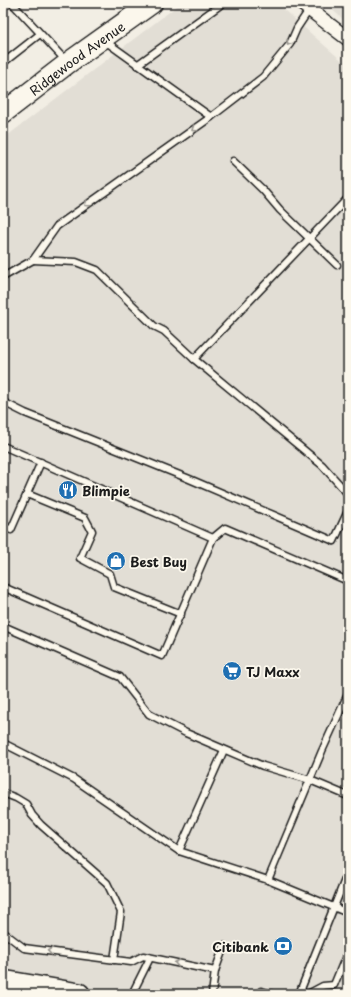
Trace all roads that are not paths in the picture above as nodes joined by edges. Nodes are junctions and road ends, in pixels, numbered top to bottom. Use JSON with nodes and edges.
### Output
{"nodes":[{"id":1,"x":12,"y":3,"type":"edge"},
{"id":2,"x":152,"y":3,"type":"edge"},
{"id":3,"x":223,"y":3,"type":"edge"},
{"id":4,"x":309,"y":5,"type":"edge"},
{"id":5,"x":40,"y":34,"type":"junction"},
{"id":6,"x":102,"y":39,"type":"junction"},
{"id":7,"x":348,"y":39,"type":"edge"},
{"id":8,"x":3,"y":63,"type":"edge"},
{"id":9,"x":68,"y":63,"type":"junction"},
{"id":10,"x":137,"y":65,"type":"junction"},
{"id":11,"x":3,"y":113,"type":"edge"},
{"id":12,"x":211,"y":117,"type":"junction"},
{"id":13,"x":233,"y":161,"type":"dead end"},
{"id":14,"x":348,"y":198,"type":"edge"},
{"id":15,"x":309,"y":238,"type":"junction"},
{"id":16,"x":33,"y":260,"type":"junction"},
{"id":17,"x":337,"y":265,"type":"dead end"},
{"id":18,"x":3,"y":277,"type":"edge"},
{"id":19,"x":194,"y":359,"type":"junction"},
{"id":20,"x":3,"y":402,"type":"edge"},
{"id":21,"x":3,"y":446,"type":"edge"},
{"id":22,"x":41,"y":462,"type":"junction"},
{"id":23,"x":27,"y":494,"type":"junction"},
{"id":24,"x":348,"y":494,"type":"edge"},
{"id":25,"x":348,"y":511,"type":"edge"},
{"id":26,"x":3,"y":526,"type":"edge"},
{"id":27,"x":213,"y":538,"type":"junction"},
{"id":28,"x":348,"y":581,"type":"edge"},
{"id":29,"x":3,"y":587,"type":"edge"},
{"id":30,"x":181,"y":614,"type":"junction"},
{"id":31,"x":3,"y":626,"type":"edge"},
{"id":32,"x":348,"y":694,"type":"edge"},
{"id":33,"x":3,"y":743,"type":"edge"},
{"id":34,"x":224,"y":750,"type":"junction"},
{"id":35,"x":310,"y":780,"type":"junction"},
{"id":36,"x":3,"y":793,"type":"edge"},
{"id":37,"x":348,"y":796,"type":"edge"},
{"id":38,"x":179,"y":851,"type":"junction"},
{"id":39,"x":348,"y":872,"type":"edge"},
{"id":40,"x":268,"y":880,"type":"junction"},
{"id":41,"x":333,"y":907,"type":"junction"},
{"id":42,"x":348,"y":913,"type":"edge"},
{"id":43,"x":3,"y":932,"type":"edge"},
{"id":44,"x":224,"y":946,"type":"dead end"},
{"id":45,"x":348,"y":951,"type":"edge"},
{"id":46,"x":150,"y":958,"type":"junction"},
{"id":47,"x":114,"y":960,"type":"junction"},
{"id":48,"x":215,"y":971,"type":"junction"},
{"id":49,"x":3,"y":981,"type":"edge"},
{"id":50,"x":261,"y":991,"type":"dead end"},
{"id":51,"x":79,"y":994,"type":"edge"},
{"id":52,"x":132,"y":994,"type":"edge"},
{"id":53,"x":212,"y":994,"type":"edge"},
{"id":54,"x":271,"y":994,"type":"edge"},
{"id":55,"x":299,"y":994,"type":"edge"},
{"id":56,"x":308,"y":994,"type":"edge"}],
"edges":[{"from":1,"to":5,"type":"lane"},
{"from":2,"to":6,"type":"main road","name":"Ridgewood Avenue"},
{"from":3,"to":10,"type":"lane"},
{"from":4,"to":7,"type":"street"},
{"from":4,"to":12,"type":"lane","one_way":true},
{"from":5,"to":8,"type":"lane"},
{"from":5,"to":9,"type":"lane"},
{"from":6,"to":9,"type":"main road","name":"Ridgewood Avenue"},
{"from":6,"to":10,"type":"lane"},
{"from":9,"to":11,"type":"main road","name":"Ridgewood Avenue"},
{"from":10,"to":12,"type":"lane"},
{"from":12,"to":16,"type":"lane","one_way":true},
{"from":13,"to":15,"type":"lane"},
{"from":14,"to":15,"type":"lane"},
{"from":15,"to":17,"type":"lane"},
{"from":15,"to":19,"type":"lane"},
{"from":16,"to":18,"type":"lane"},
{"from":16,"to":19,"type":"lane"},
{"from":19,"to":24,"type":"lane"},
{"from":20,"to":25,"type":"lane"},
{"from":21,"to":22,"type":"lane"},
{"from":22,"to":23,"type":"lane"},
{"from":22,"to":27,"type":"lane"},
{"from":23,"to":26,"type":"lane"},
{"from":23,"to":30,"type":"lane"},
{"from":27,"to":28,"type":"lane"},
{"from":27,"to":30,"type":"lane"},
{"from":29,"to":30,"type":"lane"},
{"from":31,"to":34,"type":"lane"},
{"from":32,"to":35,"type":"lane"},
{"from":33,"to":38,"type":"lane"},
{"from":34,"to":35,"type":"lane"},
{"from":34,"to":38,"type":"lane"},
{"from":35,"to":37,"type":"lane"},
{"from":35,"to":40,"type":"lane"},
{"from":36,"to":47,"type":"lane"},
{"from":38,"to":40,"type":"lane"},
{"from":39,"to":41,"type":"lane"},
{"from":40,"to":41,"type":"lane"},
{"from":41,"to":42,"type":"lane"},
{"from":41,"to":55,"type":"lane"},
{"from":47,"to":43,"type":"lane","one_way":true},
{"from":44,"to":48,"type":"lane"},
{"from":45,"to":56,"type":"lane"},
{"from":46,"to":47,"type":"lane"},
{"from":48,"to":46,"type":"lane","one_way":true},
{"from":46,"to":52,"type":"lane"},
{"from":48,"to":53,"type":"lane"},
{"from":49,"to":51,"type":"highway"},
{"from":50,"to":54,"type":"lane"}]}
